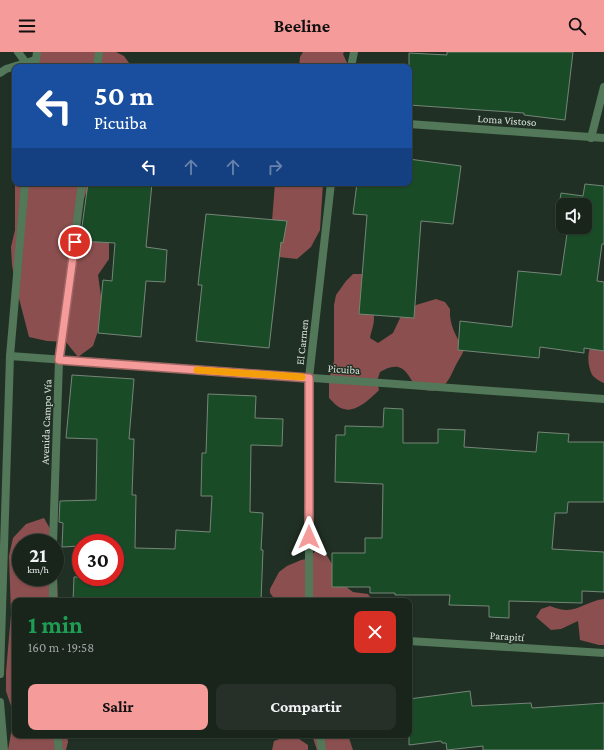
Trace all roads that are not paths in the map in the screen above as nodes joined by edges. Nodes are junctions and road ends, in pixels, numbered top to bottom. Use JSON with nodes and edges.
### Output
{"nodes":[{"id":1,"x":18,"y":52,"type":"edge"},
{"id":2,"x":37,"y":52,"type":"edge"},
{"id":3,"x":99,"y":52,"type":"edge"},
{"id":4,"x":354,"y":52,"type":"edge"},
{"id":5,"x":26,"y":63,"type":"junction"},
{"id":6,"x":23,"y":64,"type":"edge"},
{"id":7,"x":35,"y":64,"type":"edge"},
{"id":8,"x":97,"y":64,"type":"edge"},
{"id":9,"x":352,"y":64,"type":"edge"},
{"id":10,"x":12,"y":67,"type":"edge"},
{"id":11,"x":0,"y":73,"type":"edge"},
{"id":12,"x":604,"y":87,"type":"edge"},
{"id":13,"x":412,"y":124,"type":"edge"},
{"id":14,"x":591,"y":138,"type":"junction"},
{"id":15,"x":604,"y":138,"type":"edge"},
{"id":16,"x":25,"y":186,"type":"edge"},
{"id":17,"x":82,"y":186,"type":"edge"},
{"id":18,"x":331,"y":186,"type":"edge"},
{"id":19,"x":10,"y":356,"type":"junction"},
{"id":20,"x":59,"y":360,"type":"junction"},
{"id":21,"x":309,"y":378,"type":"junction"},
{"id":22,"x":604,"y":399,"type":"edge"},
{"id":23,"x":53,"y":534,"type":"edge"},
{"id":24,"x":53,"y":586,"type":"edge"},
{"id":25,"x":53,"y":598,"type":"edge"},
{"id":26,"x":309,"y":598,"type":"edge"},
{"id":27,"x":412,"y":641,"type":"edge"},
{"id":28,"x":604,"y":653,"type":"edge"},
{"id":29,"x":0,"y":674,"type":"edge"},
{"id":30,"x":0,"y":702,"type":"edge"},
{"id":31,"x":57,"y":738,"type":"edge"},
{"id":32,"x":320,"y":738,"type":"edge"},
{"id":33,"x":4,"y":750,"type":"edge"},
{"id":34,"x":59,"y":750,"type":"edge"},
{"id":35,"x":322,"y":750,"type":"edge"}],
"edges":[{"from":1,"to":5,"type":"street"},
{"from":2,"to":7,"type":"street"},
{"from":3,"to":8,"type":"street"},
{"from":4,"to":9,"type":"street"},
{"from":5,"to":6,"type":"street"},
{"from":5,"to":7,"type":"street"},
{"from":10,"to":11,"type":"street"},
{"from":12,"to":14,"type":"street"},
{"from":13,"to":14,"type":"street","name":"Loma Vistoso"},
{"from":14,"to":15,"type":"street","name":"Loma Vistoso"},
{"from":16,"to":19,"type":"street"},
{"from":17,"to":20,"type":"street","name":"Avenida Campo Vía"},
{"from":18,"to":21,"type":"street","name":"El Carmen"},
{"from":19,"to":20,"type":"street","name":"Picuiba"},
{"from":19,"to":29,"type":"street"},
{"from":20,"to":21,"type":"street","name":"Picuiba"},
{"from":20,"to":23,"type":"street","name":"Avenida Campo Vía"},
{"from":21,"to":22,"type":"street","name":"Picuiba"},
{"from":21,"to":26,"type":"street","name":"El Carmen"},
{"from":24,"to":25,"type":"street"},
{"from":27,"to":28,"type":"street","name":"Parapití"},
{"from":30,"to":33,"type":"street"},
{"from":31,"to":34,"type":"street"},
{"from":32,"to":35,"type":"street"}]}
